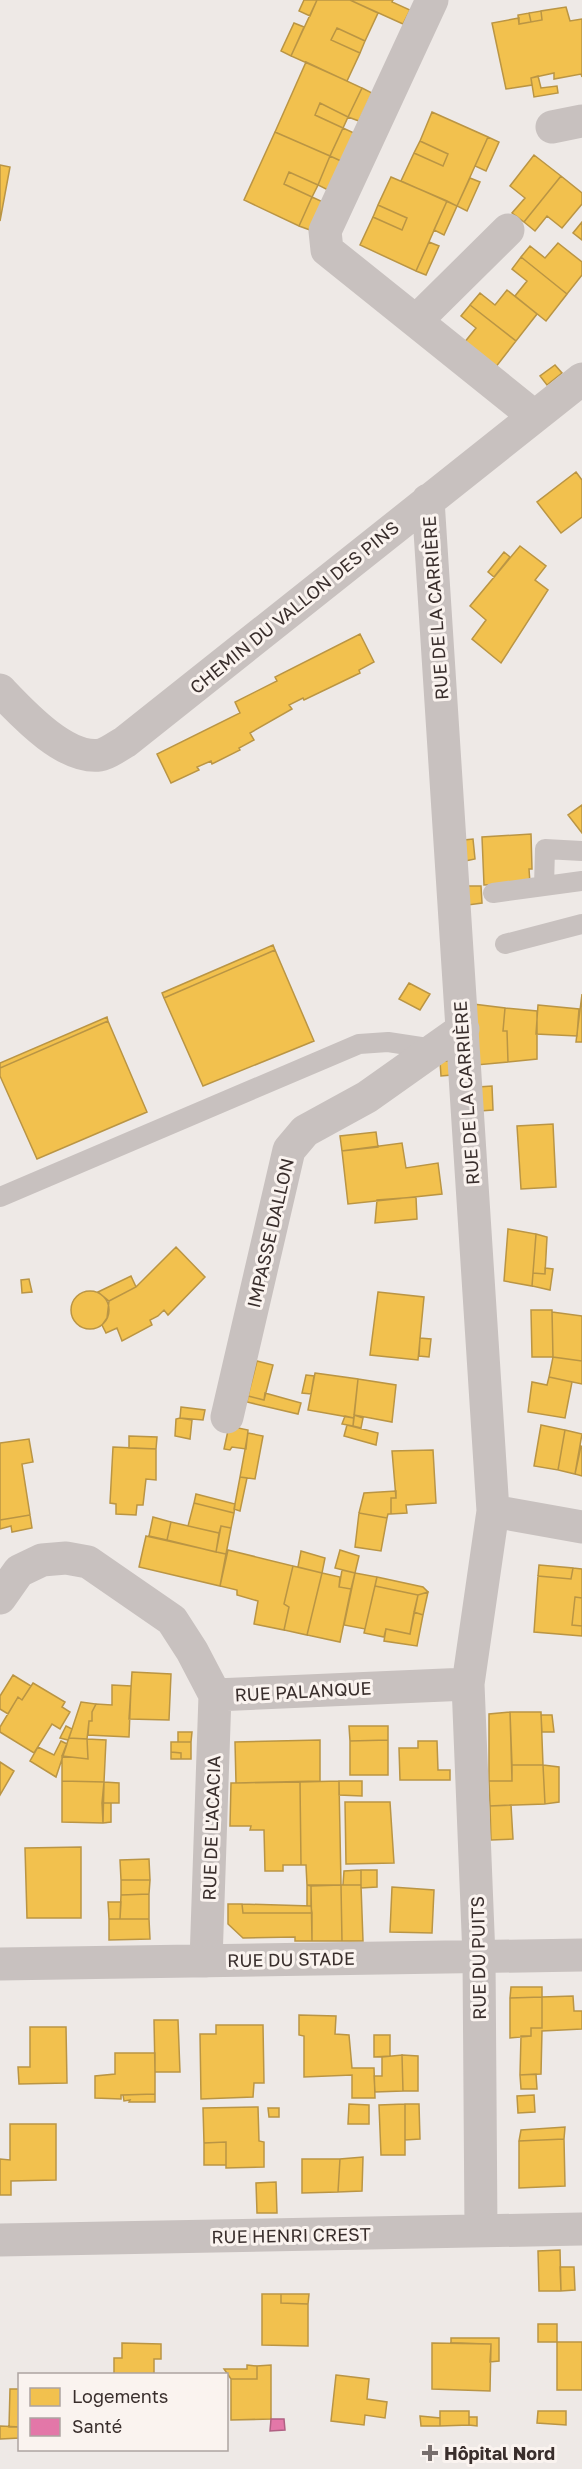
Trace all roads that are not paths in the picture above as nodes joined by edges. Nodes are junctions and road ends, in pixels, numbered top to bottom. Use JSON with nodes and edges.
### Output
{"nodes":[{"id":1,"x":432,"y":0,"type":"edge"},
{"id":2,"x":508,"y":230,"type":"dead end"},
{"id":3,"x":416,"y":321,"type":"junction"},
{"id":4,"x":582,"y":379,"type":"edge"},
{"id":5,"x":534,"y":416,"type":"junction"},
{"id":6,"x":428,"y":500,"type":"junction"},
{"id":7,"x":0,"y":690,"type":"edge"},
{"id":8,"x":582,"y":851,"type":"edge"},
{"id":9,"x":582,"y":881,"type":"edge"},
{"id":10,"x":544,"y":886,"type":"junction"},
{"id":11,"x":493,"y":893,"type":"dead end"},
{"id":12,"x":582,"y":924,"type":"edge"},
{"id":13,"x":505,"y":944,"type":"dead end"},
{"id":14,"x":463,"y":1029,"type":"junction"},
{"id":15,"x":434,"y":1049,"type":"junction"},
{"id":16,"x":0,"y":1197,"type":"edge"},
{"id":17,"x":227,"y":1418,"type":"dead end"},
{"id":18,"x":493,"y":1511,"type":"junction"},
{"id":19,"x":582,"y":1527,"type":"edge"},
{"id":20,"x":0,"y":1598,"type":"edge"},
{"id":21,"x":468,"y":1684,"type":"junction"},
{"id":22,"x":215,"y":1695,"type":"junction"},
{"id":23,"x":582,"y":1955,"type":"edge"},
{"id":24,"x":479,"y":1956,"type":"junction"},
{"id":25,"x":206,"y":1961,"type":"junction"},
{"id":26,"x":0,"y":1964,"type":"edge"},
{"id":27,"x":582,"y":2229,"type":"edge"},
{"id":28,"x":481,"y":2231,"type":"junction"},
{"id":29,"x":0,"y":2240,"type":"edge"}],
"edges":[{"from":1,"to":3,"type":"street"},
{"from":2,"to":3,"type":"street"},
{"from":3,"to":5,"type":"street"},
{"from":4,"to":5,"type":"street","name":"CHEMIN DU VALLON DES PINS"},
{"from":5,"to":6,"type":"street","name":"CHEMIN DU VALLON DES PINS"},
{"from":6,"to":7,"type":"street","name":"CHEMIN DU VALLON DES PINS"},
{"from":6,"to":14,"type":"street","name":"RUE DE LA CARRIÈRE"},
{"from":8,"to":10,"type":"lane"},
{"from":9,"to":10,"type":"lane"},
{"from":10,"to":11,"type":"lane"},
{"from":12,"to":13,"type":"lane"},
{"from":14,"to":15,"type":"street","name":"IMPASSE DALLON"},
{"from":14,"to":18,"type":"street","name":"RUE DE LA CARRIÈRE"},
{"from":15,"to":16,"type":"lane"},
{"from":15,"to":17,"type":"street","name":"IMPASSE DALLON"},
{"from":18,"to":19,"type":"street"},
{"from":18,"to":21,"type":"street","name":"RUE DE LA CARRIÈRE"},
{"from":20,"to":22,"type":"street","name":"RUE PALANQUE"},
{"from":21,"to":22,"type":"street","name":"RUE PALANQUE"},
{"from":21,"to":24,"type":"street","name":"RUE DU PUITS"},
{"from":22,"to":25,"type":"street","name":"RUE DE L'ACACIA"},
{"from":23,"to":24,"type":"street","name":"RUE DU STADE"},
{"from":24,"to":25,"type":"street","name":"RUE DU STADE"},
{"from":24,"to":28,"type":"street","name":"RUE DU PUITS"},
{"from":25,"to":26,"type":"street","name":"RUE DU STADE"},
{"from":27,"to":28,"type":"street","name":"RUE HENRI CREST"},
{"from":28,"to":29,"type":"street","name":"RUE HENRI CREST"}]}
